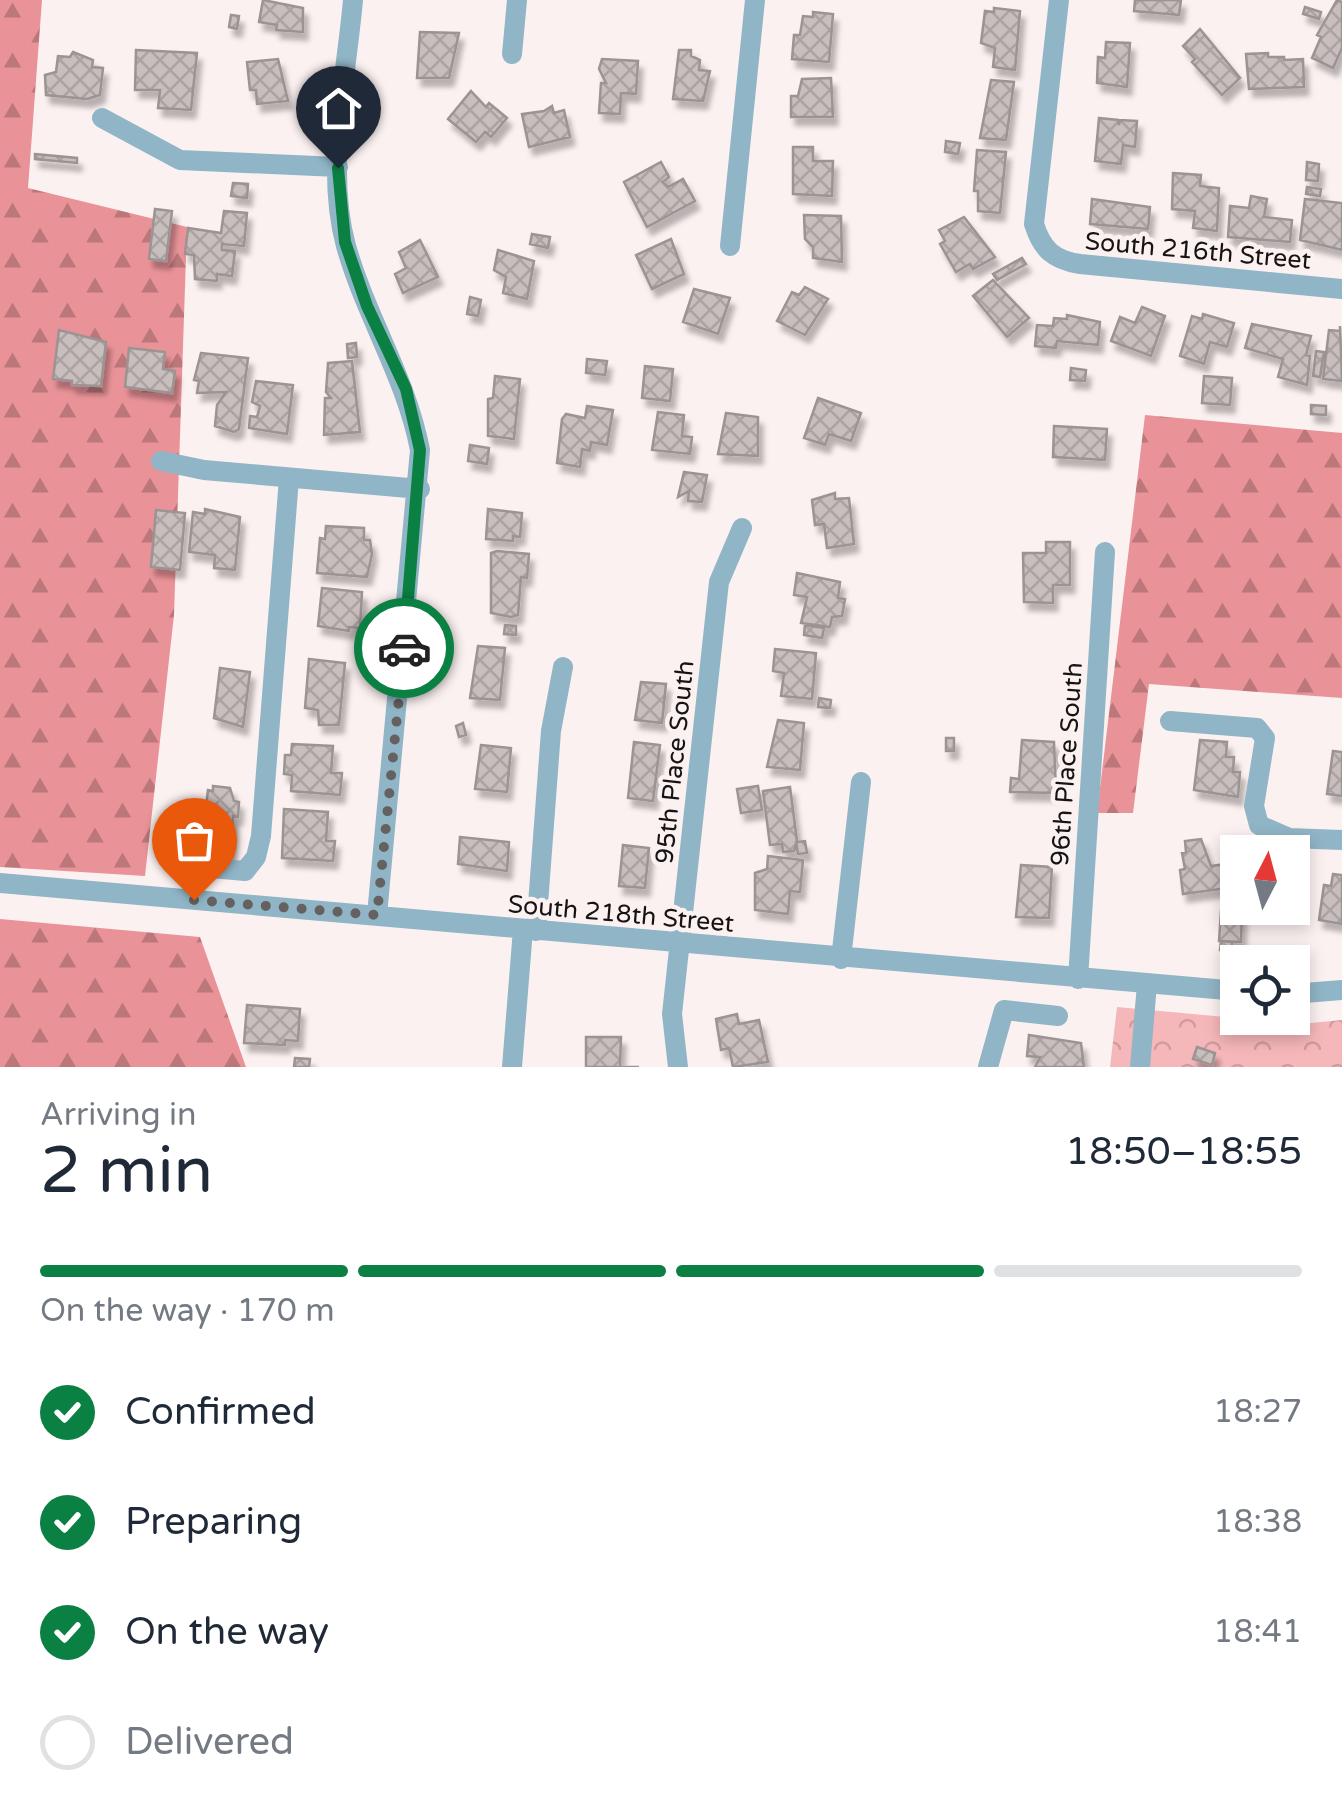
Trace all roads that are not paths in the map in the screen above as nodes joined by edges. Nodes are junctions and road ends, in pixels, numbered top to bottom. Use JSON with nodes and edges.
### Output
{"nodes":[{"id":1,"x":353,"y":0,"type":"edge"},
{"id":2,"x":517,"y":0,"type":"edge"},
{"id":3,"x":755,"y":0,"type":"edge"},
{"id":4,"x":1059,"y":0,"type":"edge"},
{"id":5,"x":512,"y":54,"type":"dead end"},
{"id":6,"x":102,"y":118,"type":"dead end"},
{"id":7,"x":338,"y":168,"type":"junction"},
{"id":8,"x":730,"y":246,"type":"dead end"},
{"id":9,"x":1342,"y":288,"type":"edge"},
{"id":10,"x":160,"y":461,"type":"dead end"},
{"id":11,"x":289,"y":478,"type":"junction"},
{"id":12,"x":420,"y":490,"type":"junction"},
{"id":13,"x":742,"y":528,"type":"dead end"},
{"id":14,"x":1105,"y":552,"type":"dead end"},
{"id":15,"x":563,"y":668,"type":"dead end"},
{"id":16,"x":1170,"y":722,"type":"dead end"},
{"id":17,"x":861,"y":782,"type":"dead end"},
{"id":18,"x":1342,"y":840,"type":"edge"},
{"id":19,"x":200,"y":867,"type":"dead end"},
{"id":20,"x":0,"y":883,"type":"edge"},
{"id":21,"x":377,"y":915,"type":"junction"},
{"id":22,"x":530,"y":930,"type":"junction"},
{"id":23,"x":678,"y":945,"type":"junction"},
{"id":24,"x":841,"y":958,"type":"junction"},
{"id":25,"x":1078,"y":979,"type":"junction"},
{"id":26,"x":1147,"y":984,"type":"junction"},
{"id":27,"x":1220,"y":989,"type":"edge"},
{"id":28,"x":1342,"y":990,"type":"edge"},
{"id":29,"x":1310,"y":993,"type":"edge"},
{"id":30,"x":1058,"y":1016,"type":"dead end"},
{"id":31,"x":512,"y":1067,"type":"edge"},
{"id":32,"x":678,"y":1067,"type":"edge"},
{"id":33,"x":988,"y":1067,"type":"edge"},
{"id":34,"x":1140,"y":1067,"type":"edge"}],
"edges":[{"from":1,"to":7,"type":"street"},
{"from":2,"to":5,"type":"street"},
{"from":3,"to":8,"type":"street"},
{"from":4,"to":9,"type":"street","name":"South 216th Street"},
{"from":6,"to":7,"type":"street"},
{"from":7,"to":12,"type":"street"},
{"from":10,"to":11,"type":"street"},
{"from":11,"to":12,"type":"street"},
{"from":11,"to":19,"type":"street"},
{"from":12,"to":21,"type":"street"},
{"from":13,"to":23,"type":"street","name":"95th Place South"},
{"from":14,"to":25,"type":"street","name":"96th Place South"},
{"from":15,"to":22,"type":"street"},
{"from":16,"to":18,"type":"street"},
{"from":17,"to":24,"type":"street"},
{"from":20,"to":21,"type":"street","name":"South 218th Street"},
{"from":21,"to":22,"type":"street","name":"South 218th Street"},
{"from":22,"to":23,"type":"street","name":"South 218th Street"},
{"from":22,"to":31,"type":"street"},
{"from":23,"to":24,"type":"street","name":"South 218th Street"},
{"from":23,"to":32,"type":"street","name":"95th Place South"},
{"from":24,"to":25,"type":"street","name":"South 218th Street"},
{"from":25,"to":26,"type":"street","name":"South 218th Street"},
{"from":26,"to":27,"type":"street","name":"South 218th Street"},
{"from":26,"to":34,"type":"street"},
{"from":28,"to":29,"type":"street"},
{"from":30,"to":33,"type":"street"}]}
